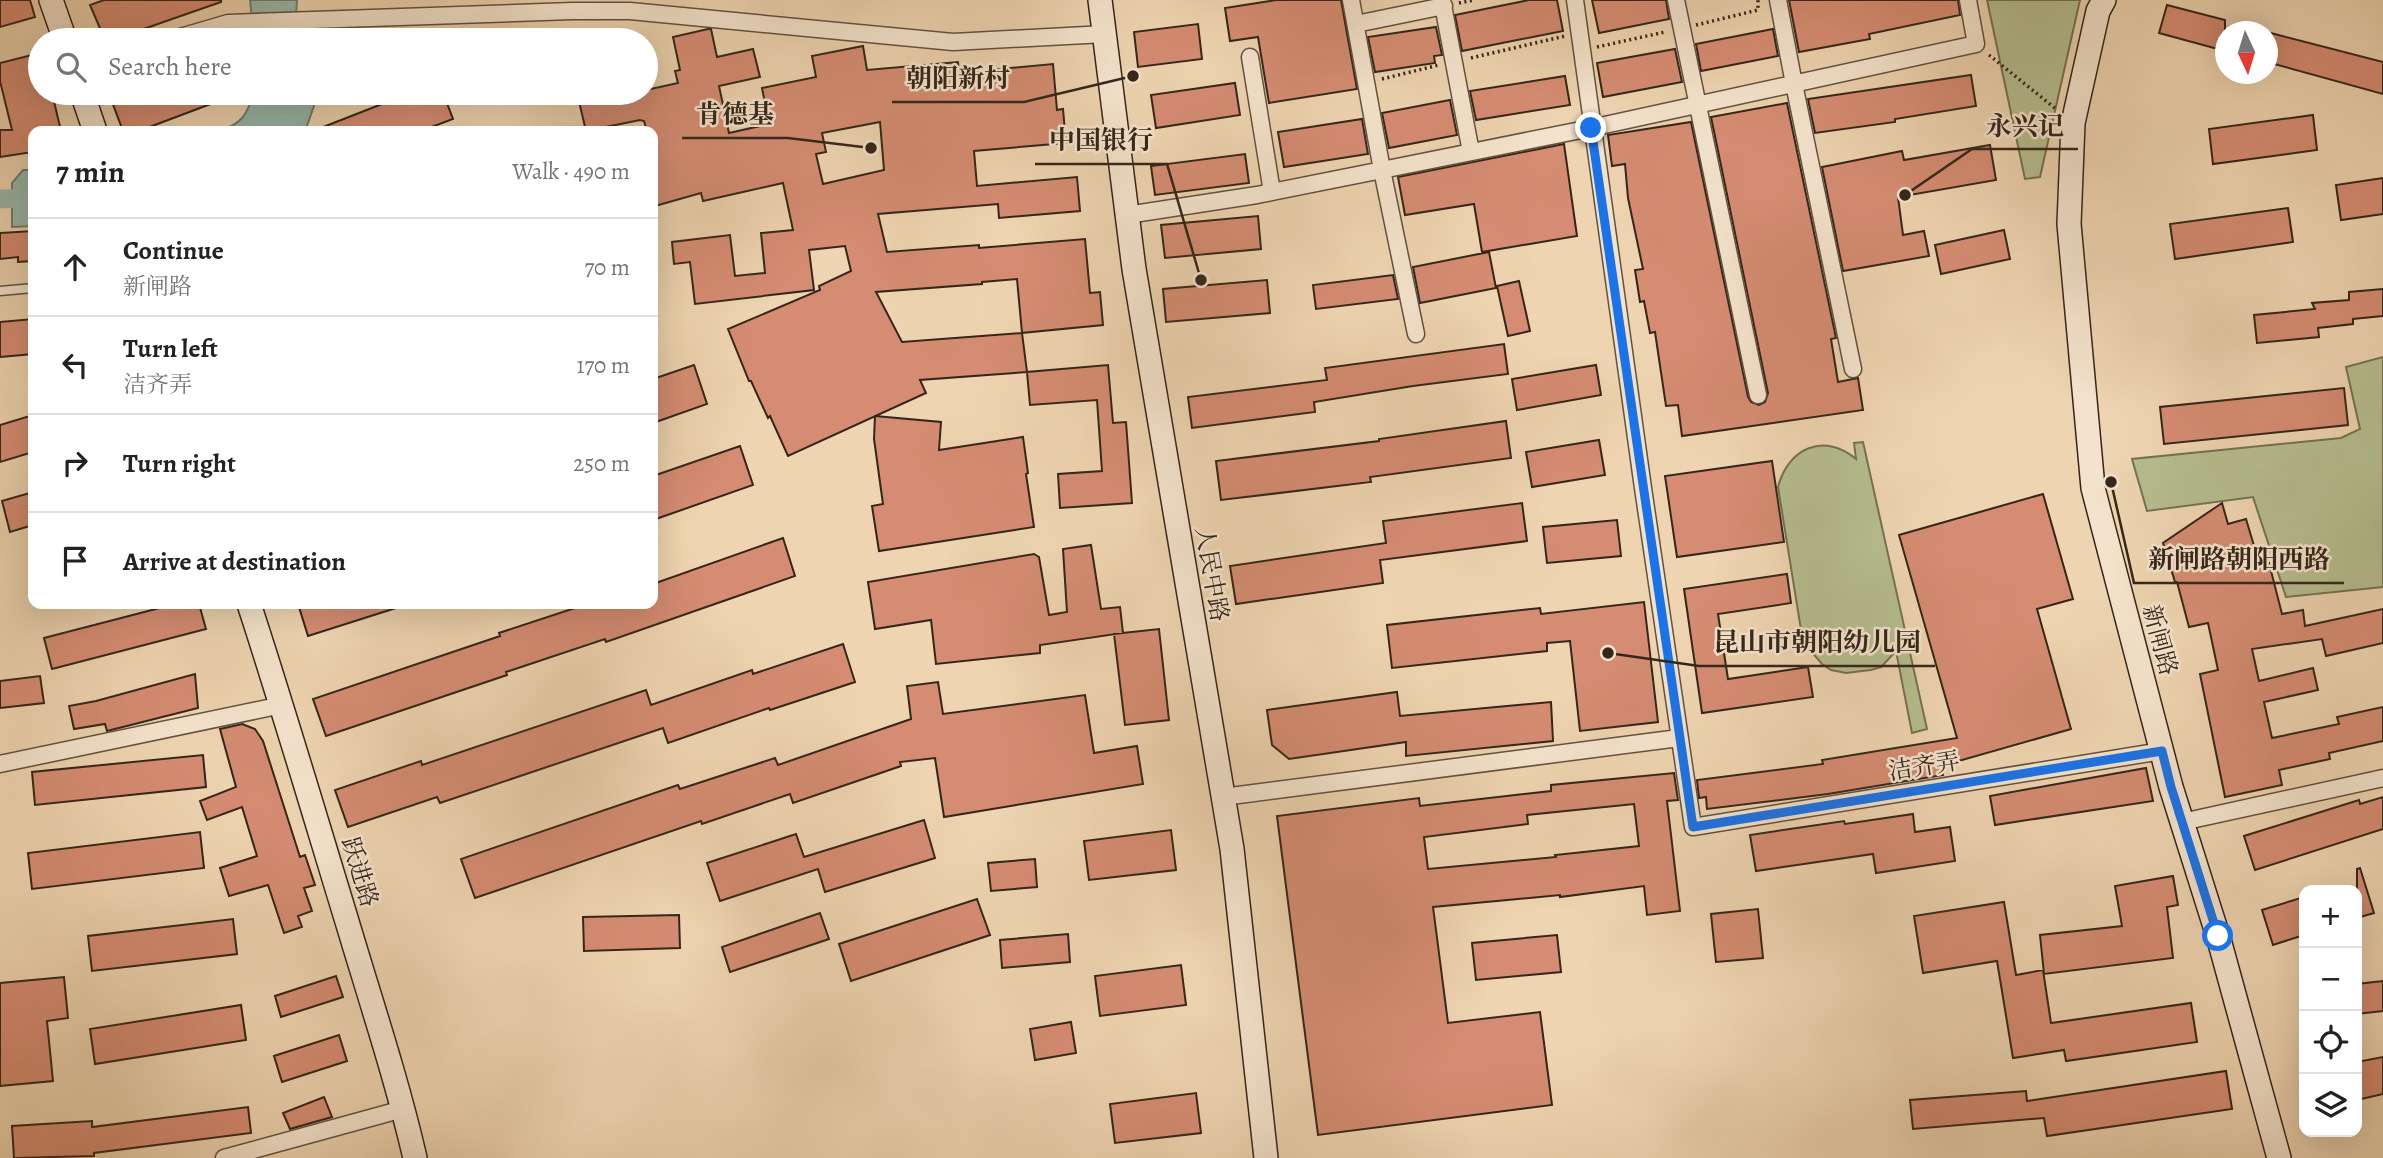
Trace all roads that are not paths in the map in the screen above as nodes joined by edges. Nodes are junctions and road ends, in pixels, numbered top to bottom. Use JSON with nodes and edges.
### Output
{"nodes":[{"id":1,"x":51,"y":0,"type":"edge"},
{"id":2,"x":1100,"y":0,"type":"edge"},
{"id":3,"x":1351,"y":0,"type":"edge"},
{"id":4,"x":1575,"y":0,"type":"edge"},
{"id":5,"x":1676,"y":0,"type":"edge"},
{"id":6,"x":1778,"y":0,"type":"edge"},
{"id":7,"x":1968,"y":0,"type":"edge"},
{"id":8,"x":2104,"y":0,"type":"edge"},
{"id":9,"x":1443,"y":3,"type":"edge"},
{"id":10,"x":1356,"y":23,"type":"junction"},
{"id":11,"x":61,"y":28,"type":"edge"},
{"id":12,"x":211,"y":28,"type":"edge"},
{"id":13,"x":1105,"y":34,"type":"junction"},
{"id":14,"x":1250,"y":57,"type":"dead end"},
{"id":15,"x":1794,"y":84,"type":"junction"},
{"id":16,"x":86,"y":105,"type":"edge"},
{"id":17,"x":1698,"y":105,"type":"junction"},
{"id":18,"x":93,"y":126,"type":"edge"},
{"id":19,"x":1591,"y":128,"type":"junction"},
{"id":20,"x":1471,"y":152,"type":"junction"},
{"id":21,"x":1382,"y":170,"type":"junction"},
{"id":22,"x":1272,"y":192,"type":"junction"},
{"id":23,"x":1127,"y":215,"type":"junction"},
{"id":24,"x":28,"y":288,"type":"edge"},
{"id":25,"x":0,"y":291,"type":"edge"},
{"id":26,"x":1416,"y":334,"type":"dead end"},
{"id":27,"x":1853,"y":369,"type":"dead end"},
{"id":28,"x":1758,"y":395,"type":"dead end"},
{"id":29,"x":251,"y":609,"type":"edge"},
{"id":30,"x":282,"y":705,"type":"junction"},
{"id":31,"x":1679,"y":738,"type":"junction"},
{"id":32,"x":2162,"y":751,"type":"junction"},
{"id":33,"x":0,"y":764,"type":"edge"},
{"id":34,"x":2383,"y":778,"type":"edge"},
{"id":35,"x":1223,"y":797,"type":"junction"},
{"id":36,"x":2182,"y":822,"type":"junction"},
{"id":37,"x":403,"y":1109,"type":"junction"},
{"id":38,"x":224,"y":1158,"type":"edge"},
{"id":39,"x":415,"y":1158,"type":"edge"},
{"id":40,"x":1266,"y":1158,"type":"edge"},
{"id":41,"x":2279,"y":1158,"type":"edge"}],
"edges":[{"from":1,"to":11,"type":"street"},
{"from":2,"to":13,"type":"street","name":"人民中路"},
{"from":3,"to":10,"type":"street"},
{"from":4,"to":19,"type":"street"},
{"from":5,"to":17,"type":"street"},
{"from":6,"to":15,"type":"street"},
{"from":7,"to":15,"type":"street"},
{"from":8,"to":32,"type":"street","name":"新闸路"},
{"from":9,"to":10,"type":"street"},
{"from":9,"to":20,"type":"street"},
{"from":10,"to":21,"type":"street"},
{"from":12,"to":13,"type":"street"},
{"from":13,"to":23,"type":"street","name":"人民中路"},
{"from":14,"to":22,"type":"street"},
{"from":15,"to":17,"type":"street"},
{"from":15,"to":27,"type":"street"},
{"from":16,"to":18,"type":"street"},
{"from":17,"to":19,"type":"street"},
{"from":17,"to":28,"type":"street"},
{"from":19,"to":20,"type":"street"},
{"from":19,"to":31,"type":"street"},
{"from":20,"to":21,"type":"street"},
{"from":21,"to":22,"type":"street"},
{"from":21,"to":26,"type":"street"},
{"from":22,"to":23,"type":"street"},
{"from":23,"to":35,"type":"street","name":"人民中路"},
{"from":24,"to":25,"type":"lane"},
{"from":29,"to":30,"type":"street","name":"跃进路"},
{"from":30,"to":33,"type":"street"},
{"from":30,"to":37,"type":"street","name":"跃进路"},
{"from":31,"to":32,"type":"street","name":"洁齐弄"},
{"from":31,"to":35,"type":"street"},
{"from":32,"to":36,"type":"street","name":"新闸路"},
{"from":34,"to":36,"type":"street"},
{"from":35,"to":40,"type":"street","name":"人民中路"},
{"from":36,"to":41,"type":"street","name":"新闸路"},
{"from":37,"to":38,"type":"street"},
{"from":37,"to":39,"type":"street","name":"跃进路"}]}
